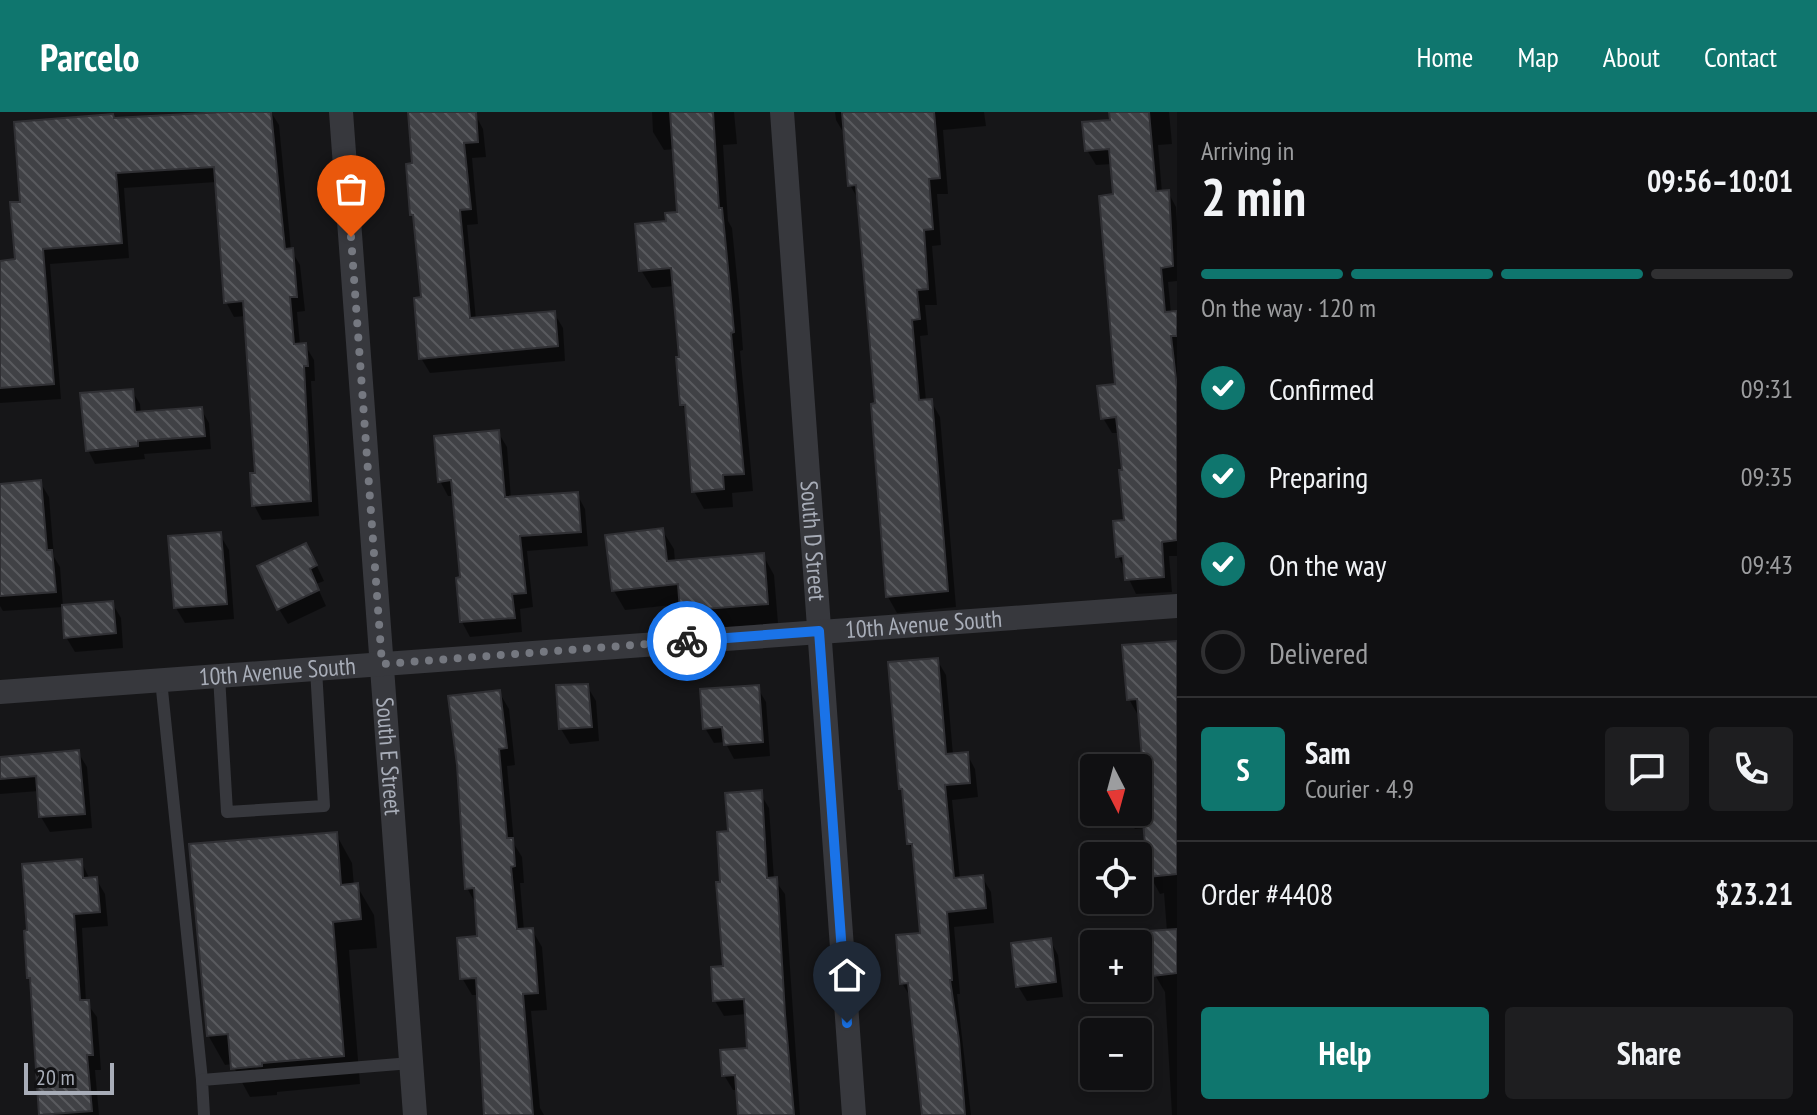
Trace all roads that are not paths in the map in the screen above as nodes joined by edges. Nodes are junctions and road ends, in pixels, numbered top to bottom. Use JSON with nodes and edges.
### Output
{"nodes":[{"id":1,"x":341,"y":112,"type":"edge"},
{"id":2,"x":782,"y":112,"type":"edge"},
{"id":3,"x":1177,"y":606,"type":"edge"},
{"id":4,"x":819,"y":631,"type":"junction"},
{"id":5,"x":382,"y":664,"type":"junction"},
{"id":6,"x":316,"y":669,"type":"junction"},
{"id":7,"x":219,"y":676,"type":"junction"},
{"id":8,"x":161,"y":680,"type":"junction"},
{"id":9,"x":0,"y":692,"type":"edge"},
{"id":10,"x":411,"y":1063,"type":"junction"},
{"id":11,"x":202,"y":1080,"type":"junction"},
{"id":12,"x":204,"y":1115,"type":"edge"},
{"id":13,"x":415,"y":1115,"type":"edge"},
{"id":14,"x":854,"y":1115,"type":"edge"}],
"edges":[{"from":1,"to":5,"type":"street","name":"South E Street"},
{"from":2,"to":4,"type":"street","name":"South D Street"},
{"from":3,"to":4,"type":"street","name":"10th Avenue South"},
{"from":4,"to":5,"type":"street","name":"10th Avenue South"},
{"from":4,"to":14,"type":"street","name":"South D Street"},
{"from":5,"to":6,"type":"street","name":"10th Avenue South"},
{"from":5,"to":10,"type":"street","name":"South E Street"},
{"from":6,"to":7,"type":"street","name":"10th Avenue South"},
{"from":6,"to":7,"type":"lane"},
{"from":7,"to":8,"type":"street","name":"10th Avenue South"},
{"from":8,"to":9,"type":"street","name":"10th Avenue South"},
{"from":8,"to":11,"type":"lane"},
{"from":10,"to":11,"type":"lane"},
{"from":10,"to":13,"type":"street","name":"South E Street"},
{"from":11,"to":12,"type":"lane"}]}
